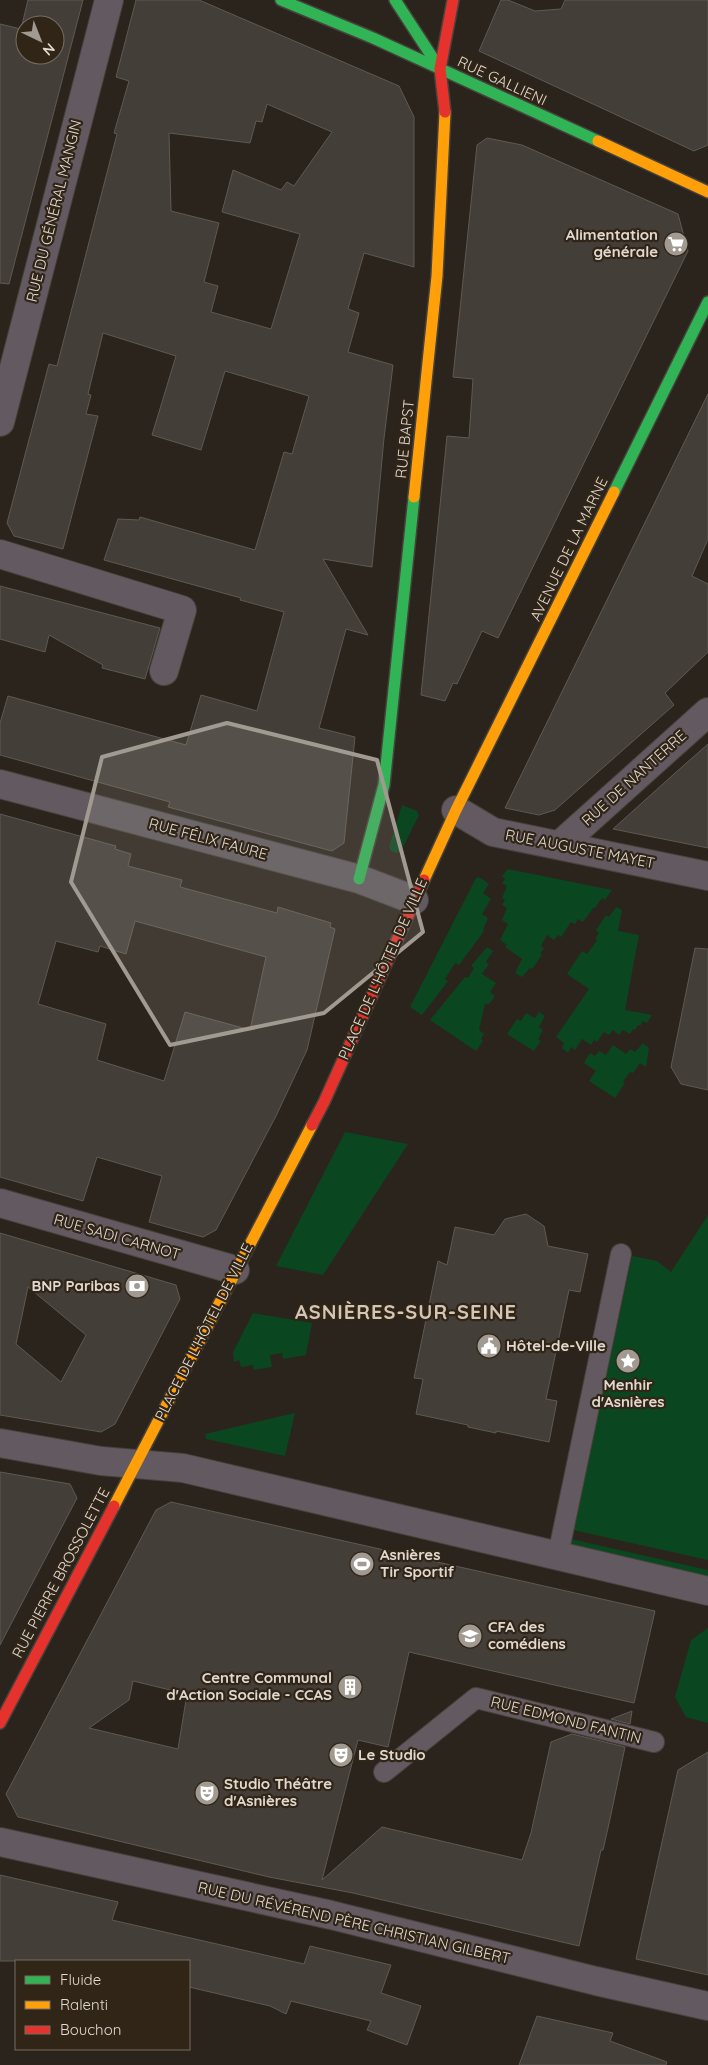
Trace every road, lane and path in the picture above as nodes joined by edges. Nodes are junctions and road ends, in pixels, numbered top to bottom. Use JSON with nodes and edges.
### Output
{"nodes":[{"id":1,"x":108,"y":0,"type":"edge"},
{"id":2,"x":281,"y":0,"type":"edge"},
{"id":3,"x":395,"y":0,"type":"edge"},
{"id":4,"x":453,"y":0,"type":"edge"},
{"id":5,"x":440,"y":68,"type":"junction"},
{"id":6,"x":708,"y":192,"type":"edge"},
{"id":7,"x":708,"y":302,"type":"edge"},
{"id":8,"x":0,"y":422,"type":"edge"},
{"id":9,"x":0,"y":554,"type":"edge"},
{"id":10,"x":164,"y":671,"type":"dead end"},
{"id":11,"x":708,"y":712,"type":"edge"},
{"id":12,"x":0,"y":784,"type":"edge"},
{"id":13,"x":456,"y":810,"type":"junction"},
{"id":14,"x":561,"y":844,"type":"junction"},
{"id":15,"x":708,"y":876,"type":"edge"},
{"id":16,"x":359,"y":880,"type":"junction"},
{"id":17,"x":414,"y":900,"type":"junction"},
{"id":18,"x":0,"y":1203,"type":"edge"},
{"id":19,"x":621,"y":1254,"type":"dead end"},
{"id":20,"x":235,"y":1270,"type":"junction"},
{"id":21,"x":0,"y":1443,"type":"edge"},
{"id":22,"x":136,"y":1464,"type":"junction"},
{"id":23,"x":558,"y":1555,"type":"junction"},
{"id":24,"x":708,"y":1590,"type":"edge"},
{"id":25,"x":0,"y":1723,"type":"edge"},
{"id":26,"x":654,"y":1742,"type":"dead end"},
{"id":27,"x":384,"y":1772,"type":"dead end"},
{"id":28,"x":0,"y":1842,"type":"edge"},
{"id":29,"x":708,"y":2006,"type":"edge"}],
"edges":[{"from":1,"to":8,"type":"street","name":"RUE DU GÉNÉRAL MANGIN"},
{"from":2,"to":5,"type":"main road","name":"RUE GALLIENI"},
{"from":3,"to":5,"type":"main road"},
{"from":4,"to":5,"type":"main road","name":"RUE BAPST"},
{"from":5,"to":6,"type":"main road","name":"RUE GALLIENI"},
{"from":5,"to":16,"type":"main road","name":"RUE BAPST"},
{"from":7,"to":13,"type":"main road","name":"AVENUE DE LA MARNE"},
{"from":9,"to":10,"type":"street"},
{"from":11,"to":14,"type":"street","name":"RUE DE NANTERRE"},
{"from":12,"to":16,"type":"street","name":"RUE FÉLIX FAURE"},
{"from":13,"to":14,"type":"street","name":"RUE AUGUSTE MAYET"},
{"from":13,"to":17,"type":"main road","name":"PLACE DE L'HÔTEL DE VILLE"},
{"from":14,"to":15,"type":"street","name":"RUE AUGUSTE MAYET"},
{"from":16,"to":17,"type":"street","name":"RUE FÉLIX FAURE"},
{"from":17,"to":20,"type":"main road","name":"PLACE DE L'HÔTEL DE VILLE"},
{"from":18,"to":20,"type":"street","name":"RUE SADI CARNOT"},
{"from":19,"to":23,"type":"lane"},
{"from":20,"to":22,"type":"main road","name":"PLACE DE L'HÔTEL DE VILLE"},
{"from":21,"to":22,"type":"street"},
{"from":22,"to":23,"type":"street"},
{"from":22,"to":25,"type":"main road","name":"RUE PIERRE BROSSOLETTE"},
{"from":23,"to":24,"type":"street"},
{"from":26,"to":27,"type":"lane","name":"RUE EDMOND FANTIN"},
{"from":28,"to":29,"type":"street","name":"RUE DU RÉVÉREND PÈRE CHRISTIAN GILBERT"}]}
